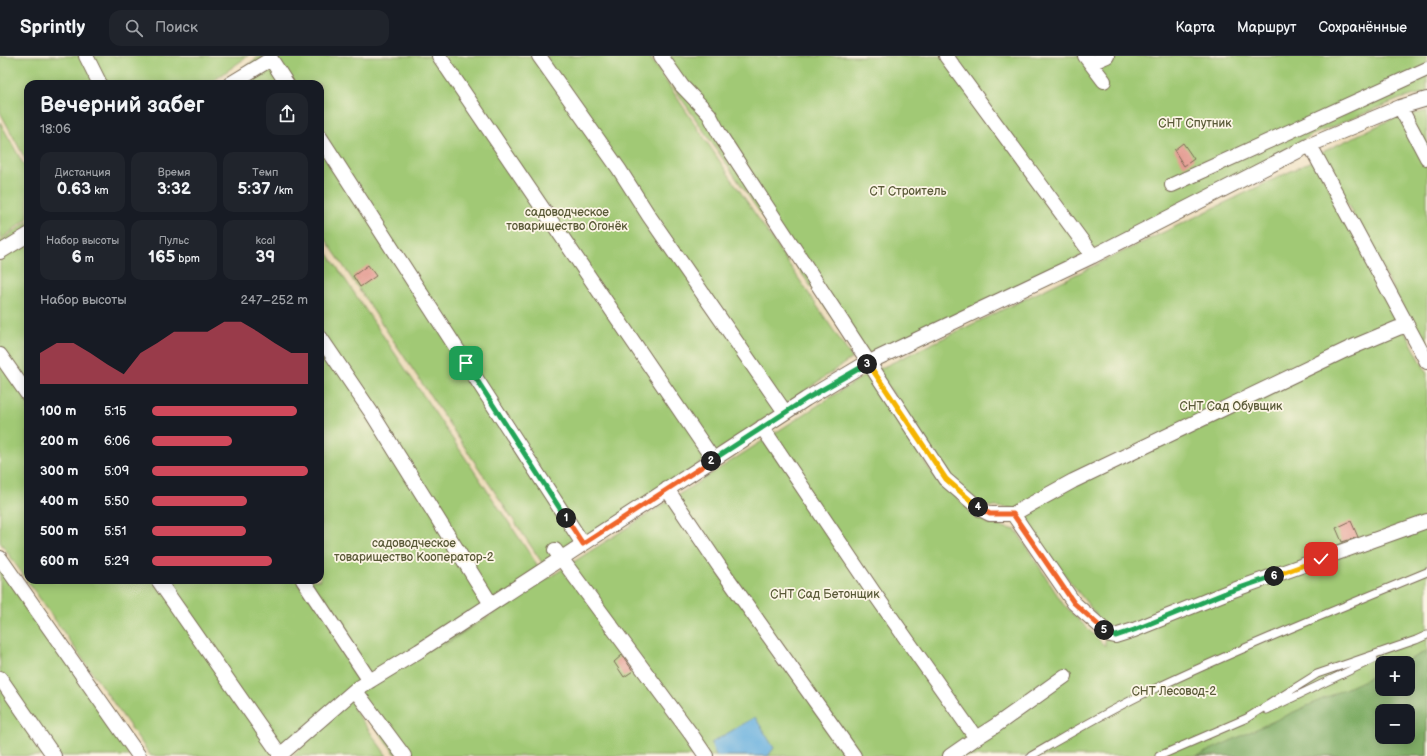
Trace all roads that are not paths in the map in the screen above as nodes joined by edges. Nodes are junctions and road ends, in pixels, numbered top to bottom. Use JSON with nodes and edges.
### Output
{"nodes":[{"id":1,"x":86,"y":56,"type":"edge"},
{"id":2,"x":439,"y":56,"type":"edge"},
{"id":3,"x":539,"y":56,"type":"edge"},
{"id":4,"x":661,"y":56,"type":"edge"},
{"id":5,"x":946,"y":56,"type":"edge"},
{"id":6,"x":1107,"y":56,"type":"edge"},
{"id":7,"x":1088,"y":60,"type":"edge"},
{"id":8,"x":1427,"y":69,"type":"edge"},
{"id":9,"x":98,"y":80,"type":"edge"},
{"id":10,"x":237,"y":80,"type":"edge"},
{"id":11,"x":284,"y":80,"type":"edge"},
{"id":12,"x":1104,"y":81,"type":"dead end"},
{"id":13,"x":1427,"y":99,"type":"edge"},
{"id":14,"x":1400,"y":107,"type":"junction"},
{"id":15,"x":324,"y":144,"type":"edge"},
{"id":16,"x":1310,"y":145,"type":"junction"},
{"id":17,"x":1427,"y":158,"type":"edge"},
{"id":18,"x":1172,"y":185,"type":"dead end"},
{"id":19,"x":24,"y":237,"type":"edge"},
{"id":20,"x":0,"y":252,"type":"edge"},
{"id":21,"x":1093,"y":256,"type":"junction"},
{"id":22,"x":1407,"y":326,"type":"junction"},
{"id":23,"x":324,"y":343,"type":"edge"},
{"id":24,"x":0,"y":355,"type":"edge"},
{"id":25,"x":1427,"y":362,"type":"edge"},
{"id":26,"x":868,"y":363,"type":"junction"},
{"id":27,"x":24,"y":389,"type":"edge"},
{"id":28,"x":785,"y":412,"type":"junction"},
{"id":29,"x":762,"y":427,"type":"junction"},
{"id":30,"x":713,"y":459,"type":"junction"},
{"id":31,"x":667,"y":489,"type":"junction"},
{"id":32,"x":1013,"y":514,"type":"junction"},
{"id":33,"x":1427,"y":521,"type":"edge"},
{"id":34,"x":583,"y":544,"type":"junction"},
{"id":35,"x":558,"y":554,"type":"junction"},
{"id":36,"x":0,"y":558,"type":"edge"},
{"id":37,"x":1427,"y":572,"type":"edge"},
{"id":38,"x":161,"y":584,"type":"edge"},
{"id":39,"x":306,"y":584,"type":"edge"},
{"id":40,"x":491,"y":604,"type":"junction"},
{"id":41,"x":1427,"y":634,"type":"edge"},
{"id":42,"x":1065,"y":676,"type":"dead end"},
{"id":43,"x":0,"y":678,"type":"edge"},
{"id":44,"x":370,"y":681,"type":"junction"},
{"id":45,"x":355,"y":690,"type":"junction"},
{"id":46,"x":976,"y":738,"type":"junction"},
{"id":47,"x":1176,"y":753,"type":"dead end"},
{"id":48,"x":54,"y":756,"type":"edge"},
{"id":49,"x":139,"y":756,"type":"edge"},
{"id":50,"x":280,"y":756,"type":"edge"},
{"id":51,"x":404,"y":756,"type":"edge"},
{"id":52,"x":706,"y":756,"type":"edge"},
{"id":53,"x":854,"y":756,"type":"edge"},
{"id":54,"x":950,"y":756,"type":"edge"},
{"id":55,"x":1031,"y":756,"type":"edge"},
{"id":56,"x":1159,"y":756,"type":"edge"}],
"edges":[{"from":1,"to":9,"type":"street"},
{"from":2,"to":30,"type":"street"},
{"from":3,"to":28,"type":"street"},
{"from":4,"to":26,"type":"street"},
{"from":5,"to":21,"type":"street"},
{"from":6,"to":7,"type":"street"},
{"from":7,"to":12,"type":"street"},
{"from":8,"to":18,"type":"street"},
{"from":10,"to":11,"type":"street"},
{"from":13,"to":14,"type":"street"},
{"from":14,"to":16,"type":"street"},
{"from":14,"to":17,"type":"street"},
{"from":15,"to":34,"type":"street"},
{"from":16,"to":21,"type":"street"},
{"from":16,"to":22,"type":"street"},
{"from":19,"to":20,"type":"street"},
{"from":21,"to":26,"type":"street"},
{"from":22,"to":25,"type":"street"},
{"from":22,"to":32,"type":"street"},
{"from":23,"to":40,"type":"street"},
{"from":24,"to":27,"type":"street"},
{"from":26,"to":28,"type":"street"},
{"from":26,"to":32,"type":"street"},
{"from":28,"to":29,"type":"street"},
{"from":29,"to":30,"type":"street"},
{"from":29,"to":46,"type":"street"},
{"from":30,"to":31,"type":"street"},
{"from":31,"to":34,"type":"street"},
{"from":31,"to":53,"type":"street"},
{"from":32,"to":33,"type":"street"},
{"from":34,"to":35,"type":"street"},
{"from":35,"to":40,"type":"street"},
{"from":35,"to":52,"type":"street"},
{"from":36,"to":49,"type":"street"},
{"from":37,"to":55,"type":"lane"},
{"from":38,"to":50,"type":"street"},
{"from":39,"to":44,"type":"street"},
{"from":40,"to":44,"type":"street"},
{"from":41,"to":47,"type":"lane"},
{"from":41,"to":56,"type":"lane"},
{"from":42,"to":46,"type":"street"},
{"from":43,"to":48,"type":"street"},
{"from":44,"to":45,"type":"street"},
{"from":45,"to":50,"type":"street"},
{"from":45,"to":51,"type":"street"},
{"from":46,"to":54,"type":"street"}]}
